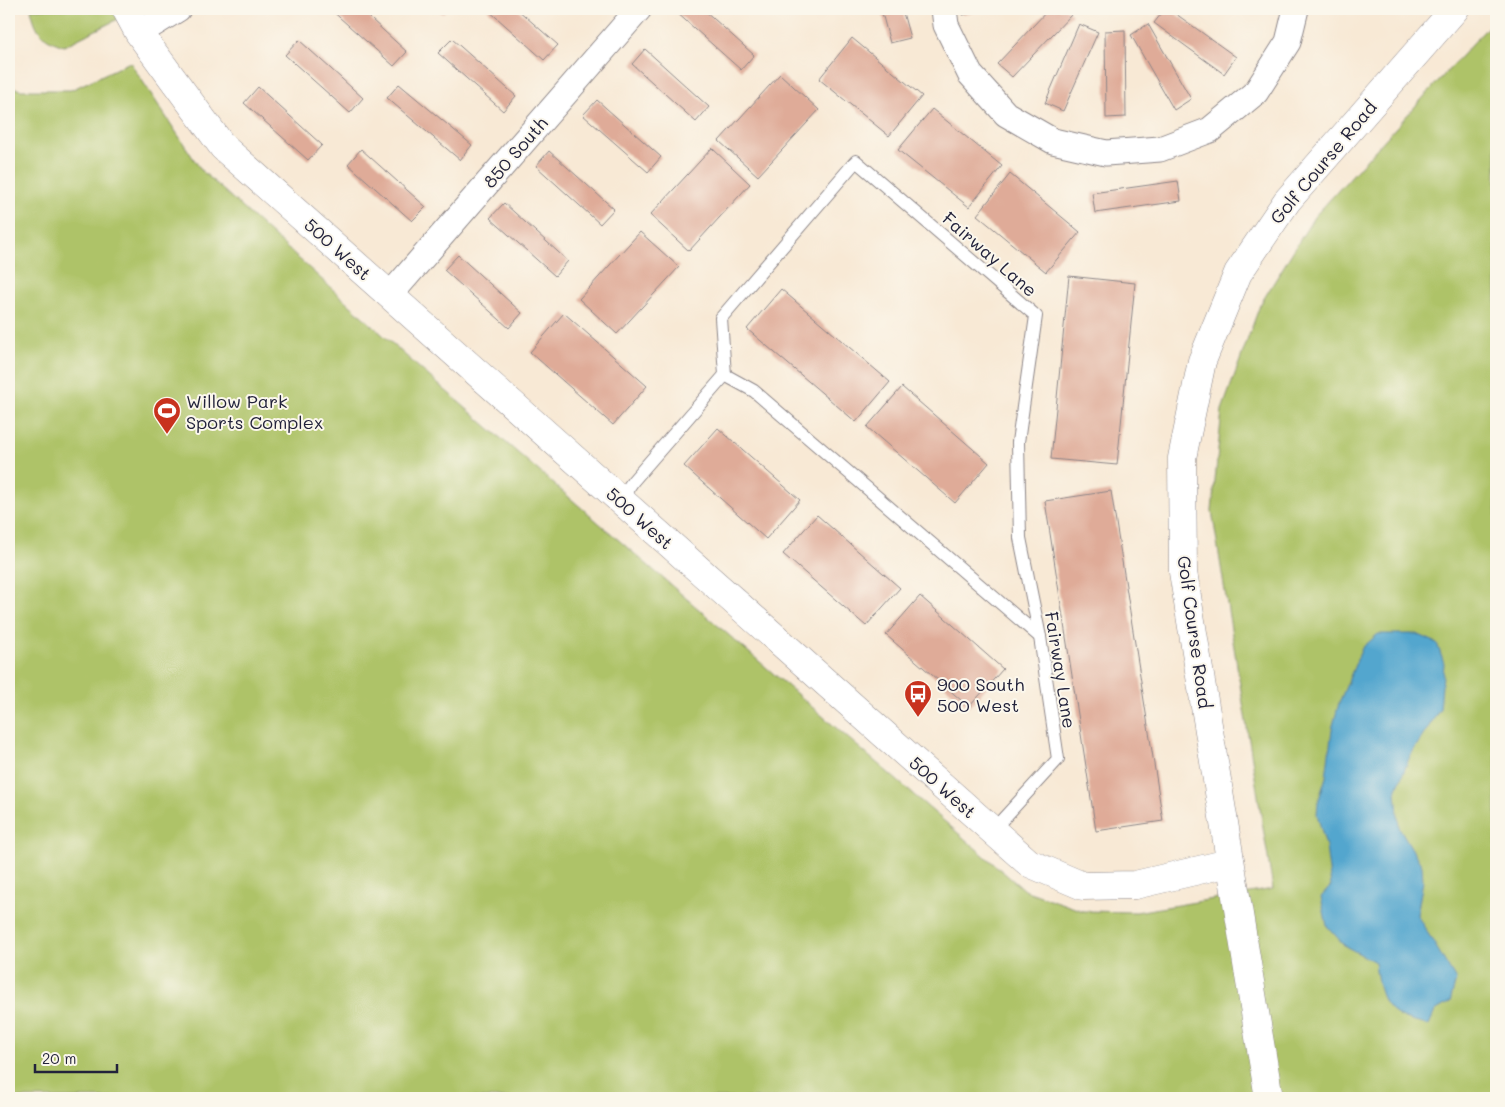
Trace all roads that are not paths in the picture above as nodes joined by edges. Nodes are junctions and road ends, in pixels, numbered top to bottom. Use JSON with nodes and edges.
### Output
{"nodes":[{"id":1,"x":126,"y":9,"type":"edge"},
{"id":2,"x":178,"y":9,"type":"edge"},
{"id":3,"x":639,"y":9,"type":"edge"},
{"id":4,"x":944,"y":9,"type":"edge"},
{"id":5,"x":1296,"y":9,"type":"edge"},
{"id":6,"x":1455,"y":9,"type":"edge"},
{"id":7,"x":139,"y":33,"type":"junction"},
{"id":8,"x":390,"y":295,"type":"junction"},
{"id":9,"x":724,"y":376,"type":"junction"},
{"id":10,"x":620,"y":500,"type":"junction"},
{"id":11,"x":1040,"y":637,"type":"junction"},
{"id":12,"x":992,"y":831,"type":"junction"},
{"id":13,"x":1229,"y":863,"type":"junction"},
{"id":14,"x":1269,"y":1098,"type":"edge"}],
"edges":[{"from":1,"to":7,"type":"street","name":"500 West"},
{"from":2,"to":7,"type":"street"},
{"from":3,"to":8,"type":"street","name":"850 South"},
{"from":4,"to":5,"type":"street"},
{"from":6,"to":13,"type":"street","name":"Golf Course Road"},
{"from":7,"to":8,"type":"street","name":"500 West"},
{"from":8,"to":10,"type":"street","name":"500 West"},
{"from":9,"to":10,"type":"lane"},
{"from":9,"to":11,"type":"lane"},
{"from":9,"to":11,"type":"lane","name":"Fairway Lane"},
{"from":10,"to":12,"type":"street","name":"500 West"},
{"from":11,"to":12,"type":"lane","name":"Fairway Lane"},
{"from":12,"to":13,"type":"street","name":"500 West"},
{"from":13,"to":14,"type":"street","name":"Golf Course Road"}]}
